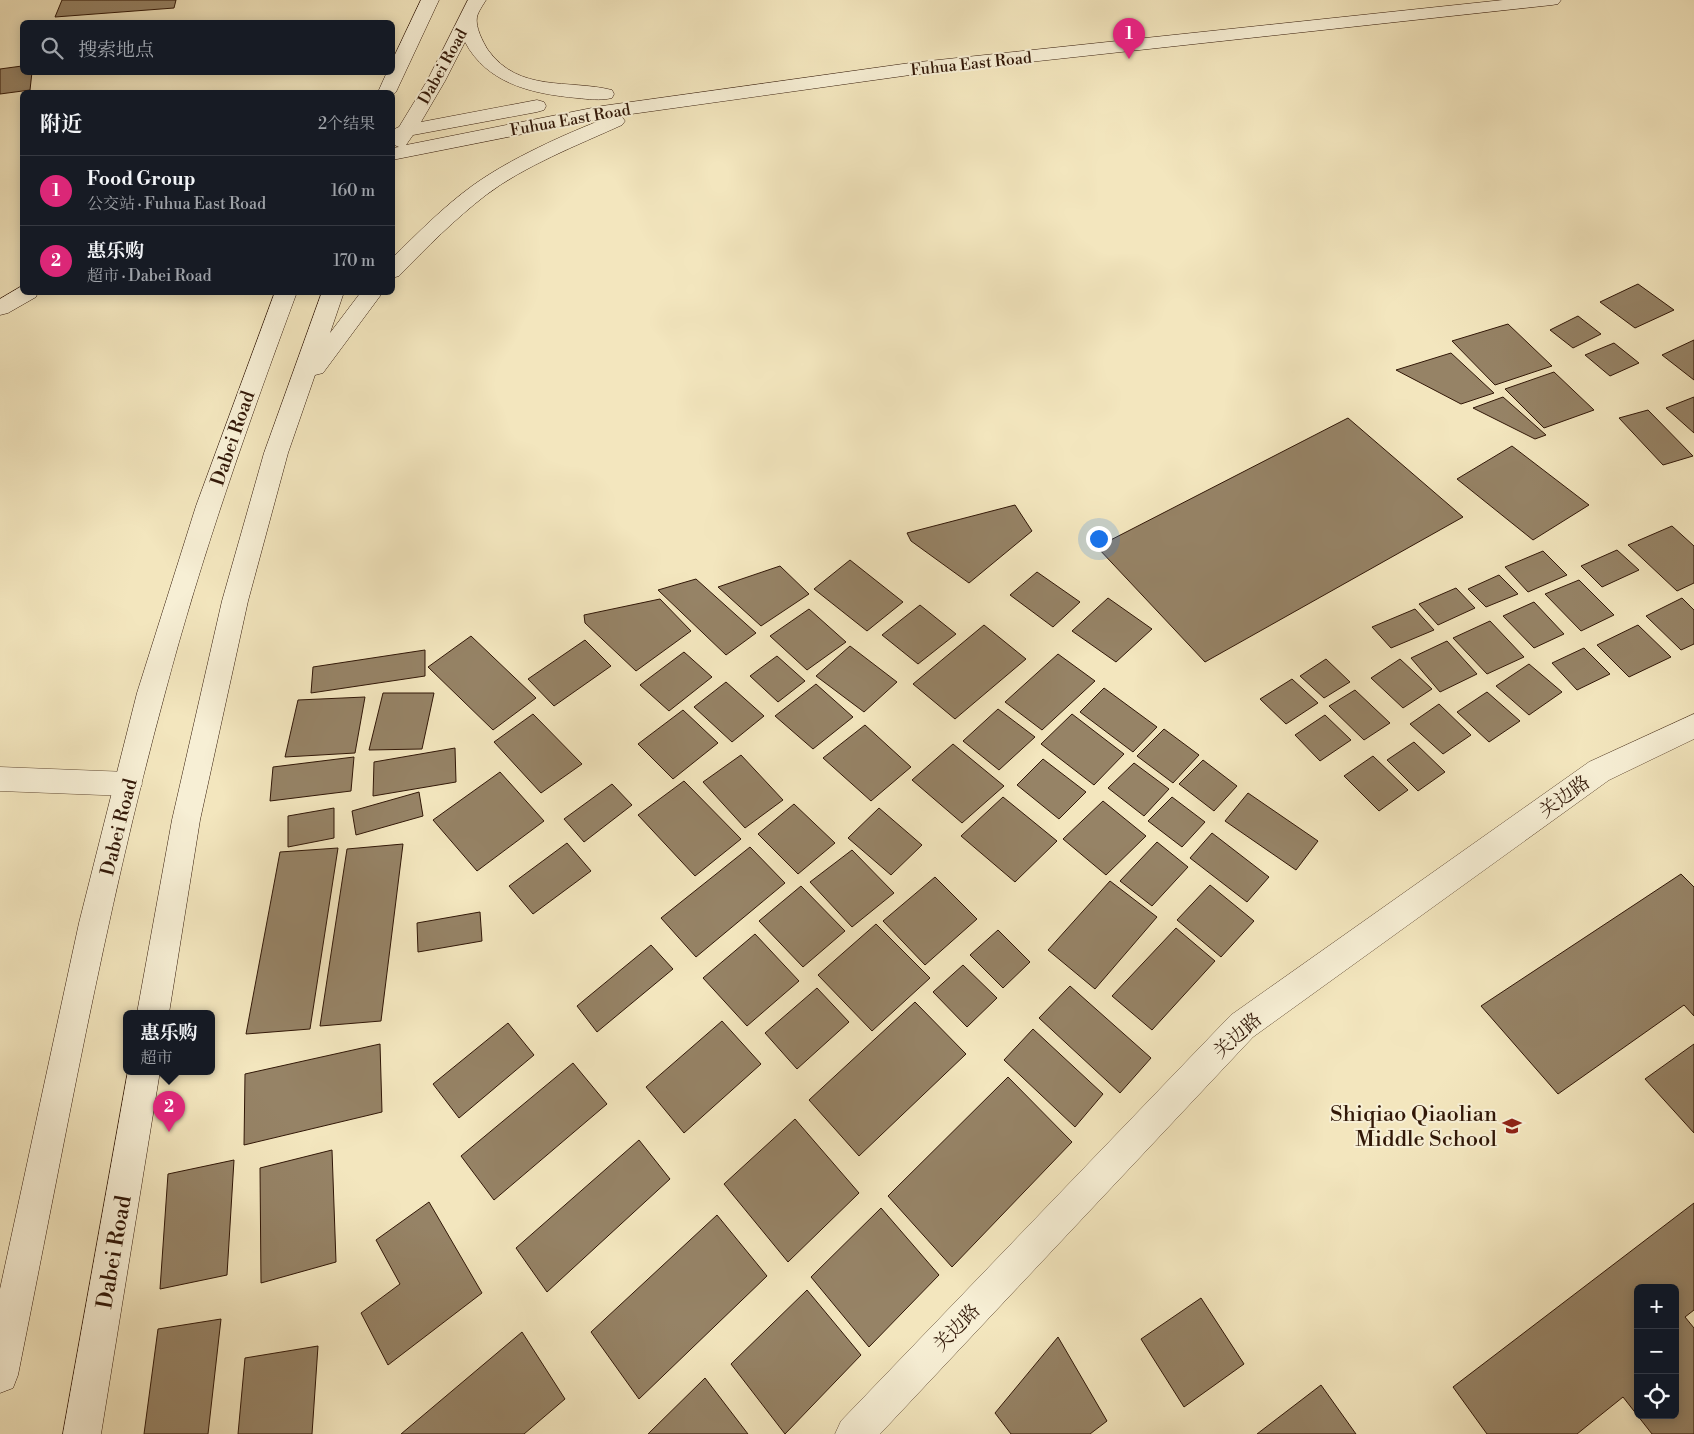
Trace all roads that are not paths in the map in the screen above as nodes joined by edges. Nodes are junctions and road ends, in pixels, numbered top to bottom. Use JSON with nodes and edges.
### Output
{"nodes":[{"id":1,"x":430,"y":0,"type":"edge"},
{"id":2,"x":477,"y":0,"type":"edge"},
{"id":3,"x":1430,"y":0,"type":"edge"},
{"id":4,"x":1552,"y":0,"type":"edge"},
{"id":5,"x":468,"y":18,"type":"junction"},
{"id":6,"x":395,"y":75,"type":"edge"},
{"id":7,"x":395,"y":75,"type":"edge"},
{"id":8,"x":714,"y":79,"type":"dead end"},
{"id":9,"x":641,"y":89,"type":"dead end"},
{"id":10,"x":388,"y":90,"type":"edge"},
{"id":11,"x":605,"y":94,"type":"junction"},
{"id":12,"x":659,"y":104,"type":"junction"},
{"id":13,"x":395,"y":147,"type":"edge"},
{"id":14,"x":395,"y":268,"type":"edge"},
{"id":15,"x":23,"y":295,"type":"edge"},
{"id":16,"x":285,"y":295,"type":"edge"},
{"id":17,"x":332,"y":295,"type":"edge"},
{"id":18,"x":371,"y":295,"type":"edge"},
{"id":19,"x":0,"y":308,"type":"edge"},
{"id":20,"x":300,"y":386,"type":"junction"},
{"id":21,"x":1694,"y":726,"type":"edge"},
{"id":22,"x":0,"y":779,"type":"edge"},
{"id":23,"x":128,"y":784,"type":"junction"},
{"id":24,"x":154,"y":1010,"type":"edge"},
{"id":25,"x":143,"y":1075,"type":"edge"},
{"id":26,"x":0,"y":1375,"type":"edge"},
{"id":27,"x":82,"y":1434,"type":"edge"},
{"id":28,"x":854,"y":1434,"type":"edge"}],
"edges":[{"from":1,"to":6,"type":"main road","name":"Dabei Road"},
{"from":2,"to":5,"type":"main road","name":"Dabei Road"},
{"from":3,"to":8,"type":"main road","name":"Fuhua East Road"},
{"from":4,"to":12,"type":"main road","name":"Fuhua East Road"},
{"from":5,"to":11,"type":"main road"},
{"from":5,"to":13,"type":"main road","name":"Dabei Road"},
{"from":7,"to":10,"type":"main road","name":"Dabei Road"},
{"from":9,"to":11,"type":"main road","name":"Fuhua East Road"},
{"from":11,"to":13,"type":"main road","name":"Fuhua East Road"},
{"from":12,"to":13,"type":"main road","name":"Fuhua East Road"},
{"from":12,"to":14,"type":"main road"},
{"from":15,"to":19,"type":"main road"},
{"from":16,"to":23,"type":"main road","name":"Dabei Road"},
{"from":17,"to":20,"type":"main road"},
{"from":18,"to":20,"type":"main road"},
{"from":20,"to":24,"type":"main road"},
{"from":21,"to":28,"type":"main road","name":"关边路"},
{"from":22,"to":23,"type":"main road"},
{"from":23,"to":26,"type":"main road","name":"Dabei Road"},
{"from":25,"to":27,"type":"main road","name":"Dabei Road"}]}
